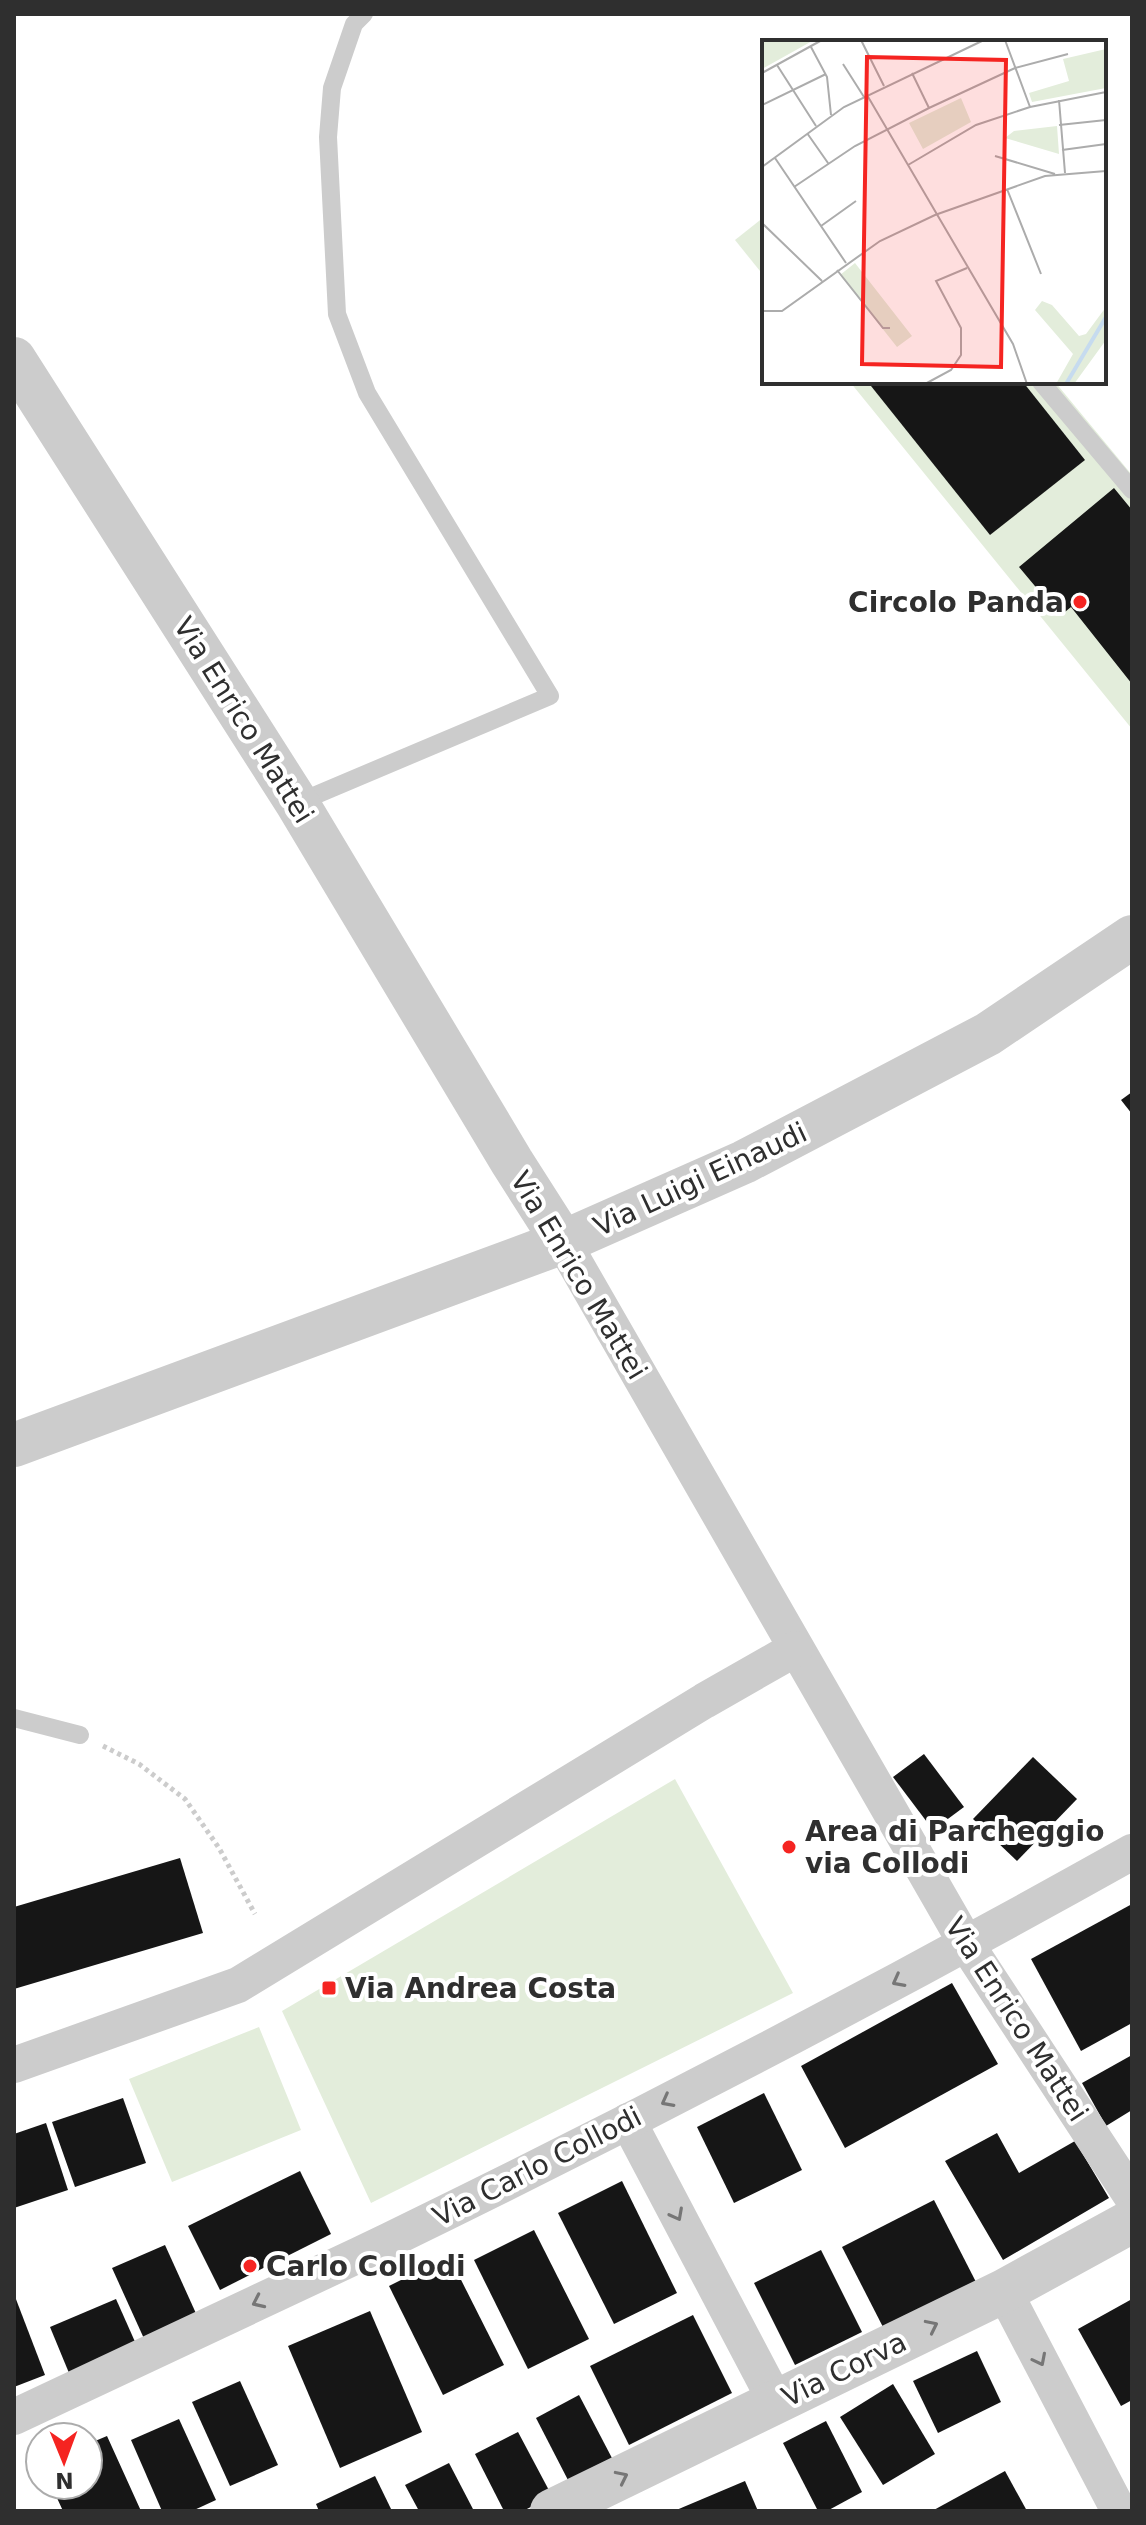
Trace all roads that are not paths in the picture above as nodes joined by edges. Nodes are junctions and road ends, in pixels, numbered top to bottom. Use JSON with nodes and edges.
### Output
{"nodes":[{"id":1,"x":364,"y":14,"type":"edge"},
{"id":2,"x":14,"y":359,"type":"edge"},
{"id":3,"x":1043,"y":384,"type":"edge"},
{"id":4,"x":1132,"y":490,"type":"edge"},
{"id":5,"x":297,"y":803,"type":"junction"},
{"id":6,"x":1132,"y":937,"type":"edge"},
{"id":7,"x":563,"y":1242,"type":"junction"},
{"id":8,"x":14,"y":1445,"type":"edge"},
{"id":9,"x":795,"y":1649,"type":"junction"},
{"id":10,"x":14,"y":1718,"type":"edge"},
{"id":11,"x":80,"y":1735,"type":"road end"},
{"id":12,"x":1132,"y":1852,"type":"edge"},
{"id":13,"x":967,"y":1945,"type":"junction"},
{"id":14,"x":14,"y":2065,"type":"edge"},
{"id":15,"x":628,"y":2121,"type":"junction"},
{"id":16,"x":1132,"y":2197,"type":"edge"},
{"id":17,"x":1132,"y":2221,"type":"edge"},
{"id":18,"x":1004,"y":2291,"type":"junction"},
{"id":19,"x":776,"y":2402,"type":"junction"},
{"id":20,"x":14,"y":2417,"type":"edge"},
{"id":21,"x":552,"y":2511,"type":"edge"},
{"id":22,"x":1119,"y":2511,"type":"edge"}],
"edges":[{"from":1,"to":5,"type":"lane"},
{"from":2,"to":5,"type":"street","name":"Via Enrico Mattei"},
{"from":3,"to":4,"type":"lane"},
{"from":5,"to":7,"type":"street","name":"Via Enrico Mattei"},
{"from":6,"to":7,"type":"street","name":"Via Luigi Einaudi"},
{"from":7,"to":8,"type":"street","name":"Via Luigi Einaudi"},
{"from":7,"to":9,"type":"street","name":"Via Enrico Mattei"},
{"from":9,"to":13,"type":"street","name":"Via Enrico Mattei"},
{"from":9,"to":14,"type":"street"},
{"from":10,"to":11,"type":"lane"},
{"from":12,"to":13,"type":"street","name":"Via Carlo Collodi"},
{"from":13,"to":15,"type":"street","name":"Via Carlo Collodi","one_way":true},
{"from":13,"to":16,"type":"street","name":"Via Enrico Mattei"},
{"from":15,"to":19,"type":"street","one_way":true},
{"from":15,"to":20,"type":"street","name":"Via Carlo Collodi","one_way":true},
{"from":17,"to":18,"type":"street","name":"Via Corva"},
{"from":19,"to":18,"type":"street","name":"Via Corva","one_way":true},
{"from":18,"to":22,"type":"street","one_way":true},
{"from":21,"to":19,"type":"street","name":"Via Corva","one_way":true}]}
